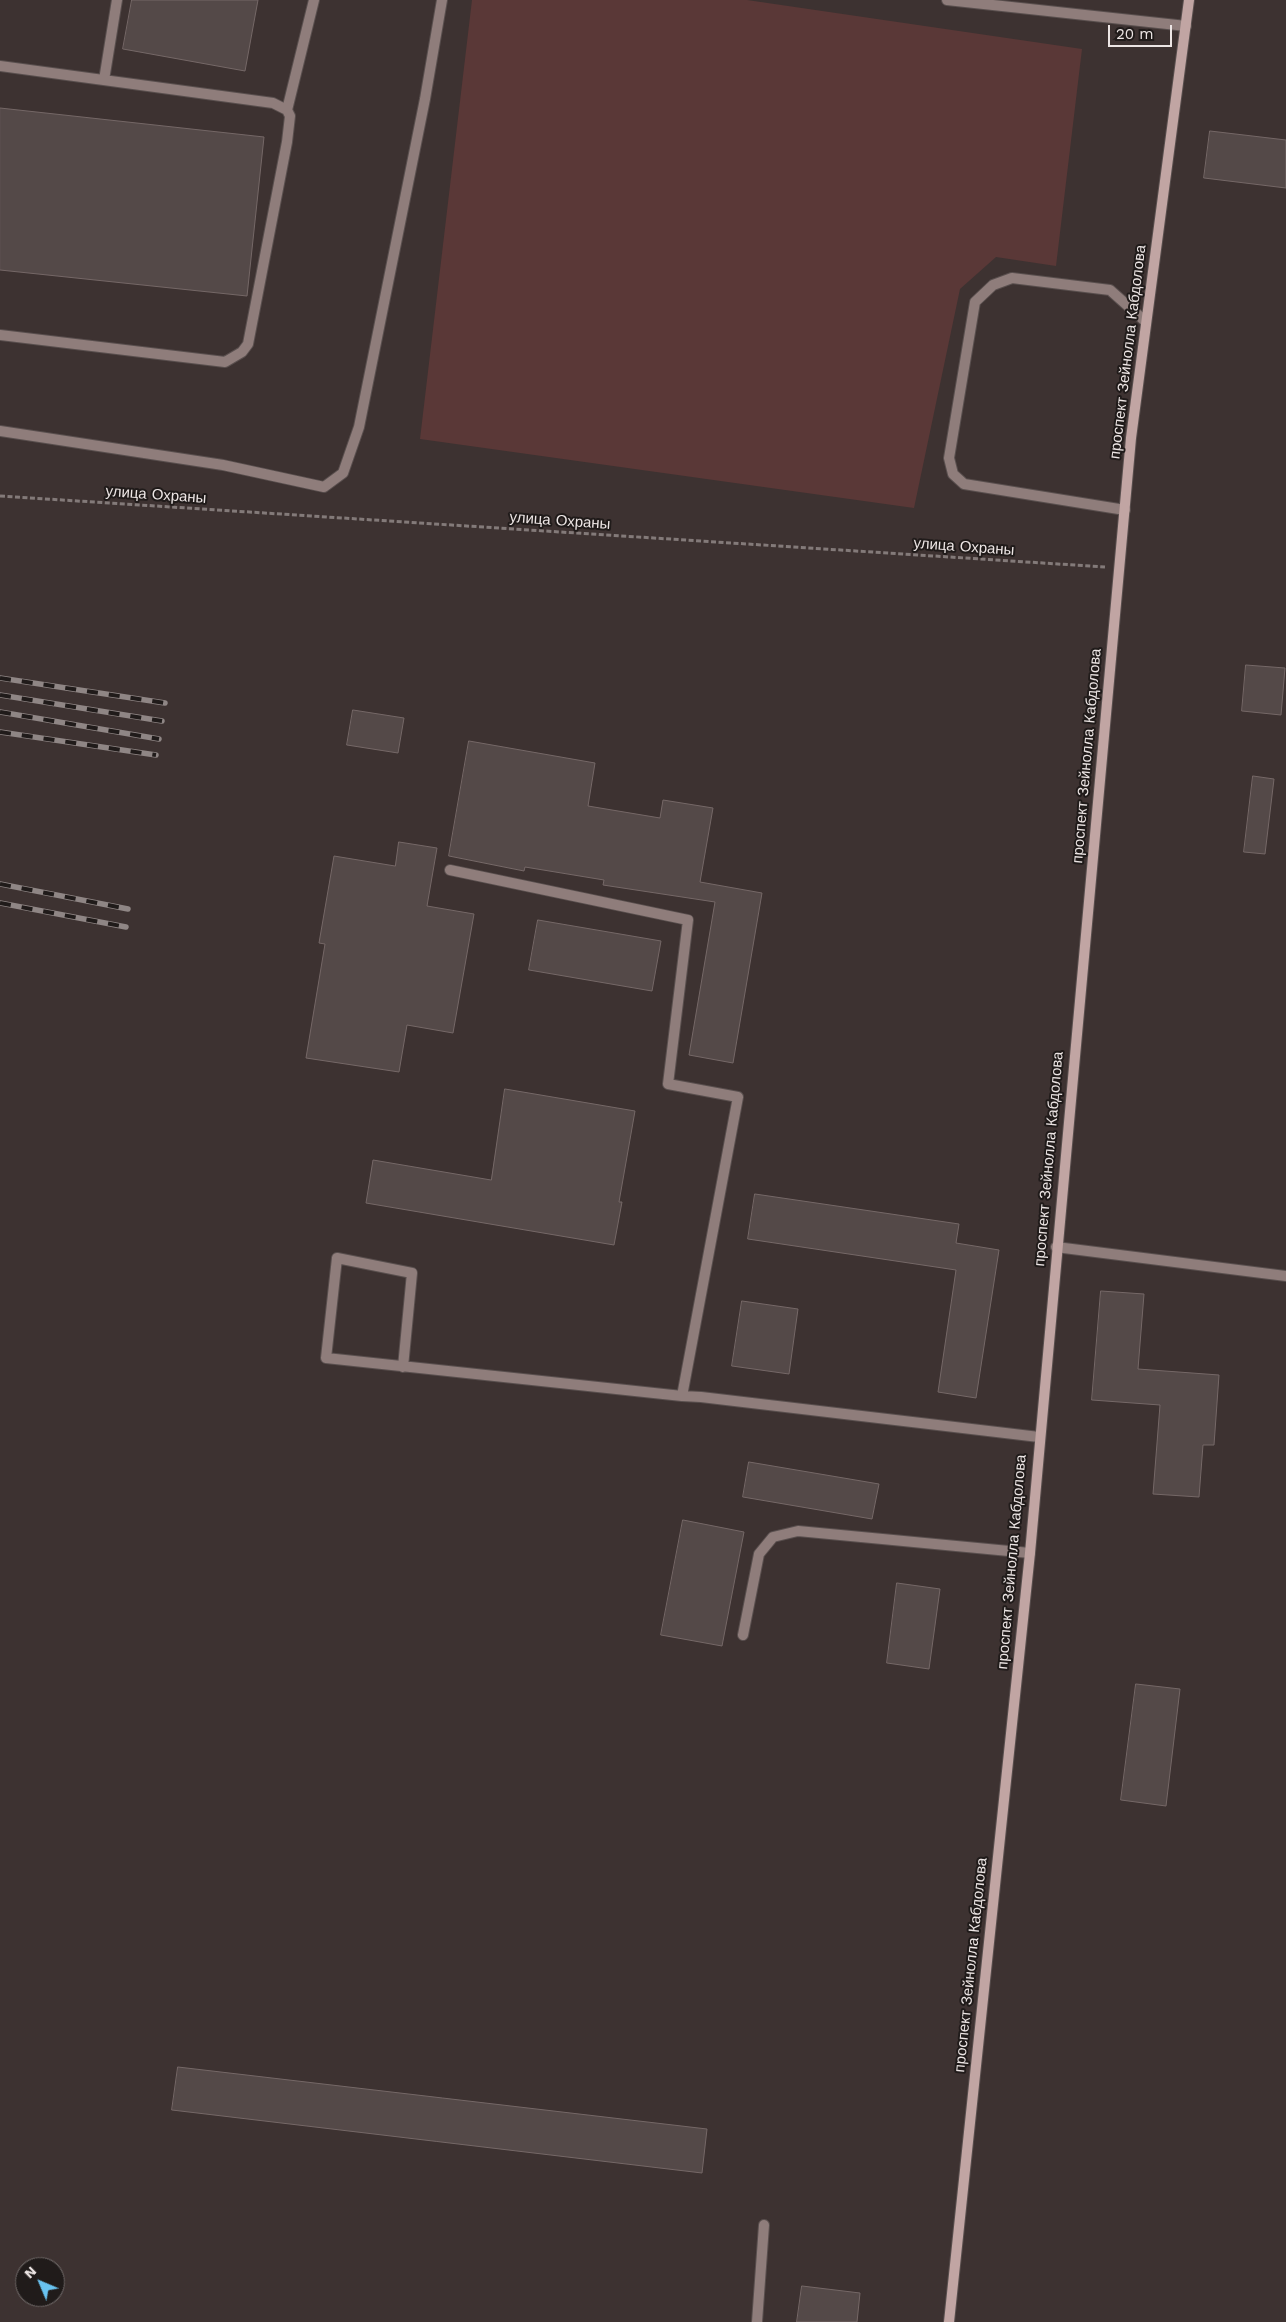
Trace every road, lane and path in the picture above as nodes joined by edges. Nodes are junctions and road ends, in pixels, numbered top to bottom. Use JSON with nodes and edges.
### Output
{"nodes":[{"id":1,"x":117,"y":0,"type":"edge"},
{"id":2,"x":314,"y":0,"type":"edge"},
{"id":3,"x":442,"y":0,"type":"edge"},
{"id":4,"x":947,"y":0,"type":"edge"},
{"id":5,"x":1189,"y":0,"type":"edge"},
{"id":6,"x":1186,"y":26,"type":"junction"},
{"id":7,"x":0,"y":66,"type":"edge"},
{"id":8,"x":104,"y":80,"type":"junction"},
{"id":9,"x":288,"y":110,"type":"junction"},
{"id":10,"x":1146,"y":322,"type":"junction"},
{"id":11,"x":0,"y":335,"type":"edge"},
{"id":12,"x":0,"y":431,"type":"edge"},
{"id":13,"x":0,"y":496,"type":"edge"},
{"id":14,"x":1126,"y":510,"type":"junction"},
{"id":15,"x":1119,"y":568,"type":"junction"},
{"id":16,"x":450,"y":870,"type":"dead end"},
{"id":17,"x":1056,"y":1247,"type":"junction"},
{"id":18,"x":1286,"y":1276,"type":"edge"},
{"id":19,"x":403,"y":1367,"type":"junction"},
{"id":20,"x":682,"y":1396,"type":"junction"},
{"id":21,"x":1039,"y":1437,"type":"junction"},
{"id":22,"x":1030,"y":1553,"type":"junction"},
{"id":23,"x":743,"y":1635,"type":"dead end"},
{"id":24,"x":764,"y":2225,"type":"dead end"},
{"id":25,"x":757,"y":2322,"type":"edge"},
{"id":26,"x":949,"y":2322,"type":"edge"}],
"edges":[{"from":1,"to":8,"type":"street"},
{"from":2,"to":9,"type":"street"},
{"from":3,"to":12,"type":"street"},
{"from":4,"to":6,"type":"street"},
{"from":5,"to":6,"type":"main road","name":"проспект Зейнолла Кабдолова"},
{"from":6,"to":10,"type":"main road","name":"проспект Зейнолла Кабдолова"},
{"from":7,"to":8,"type":"street"},
{"from":8,"to":9,"type":"street"},
{"from":9,"to":11,"type":"street"},
{"from":10,"to":14,"type":"main road","name":"проспект Зейнолла Кабдолова"},
{"from":10,"to":14,"type":"street"},
{"from":13,"to":15,"type":"path","name":"улица Охраны"},
{"from":14,"to":15,"type":"main road","name":"проспект Зейнолла Кабдолова"},
{"from":15,"to":17,"type":"main road","name":"проспект Зейнолла Кабдолова"},
{"from":16,"to":20,"type":"street"},
{"from":17,"to":18,"type":"street"},
{"from":17,"to":21,"type":"main road","name":"проспект Зейнолла Кабдолова"},
{"from":19,"to":19,"type":"street"},
{"from":19,"to":20,"type":"street"},
{"from":20,"to":21,"type":"street"},
{"from":21,"to":22,"type":"main road","name":"проспект Зейнолла Кабдолова"},
{"from":22,"to":23,"type":"street"},
{"from":22,"to":26,"type":"main road","name":"проспект Зейнолла Кабдолова"},
{"from":24,"to":25,"type":"street"}]}
